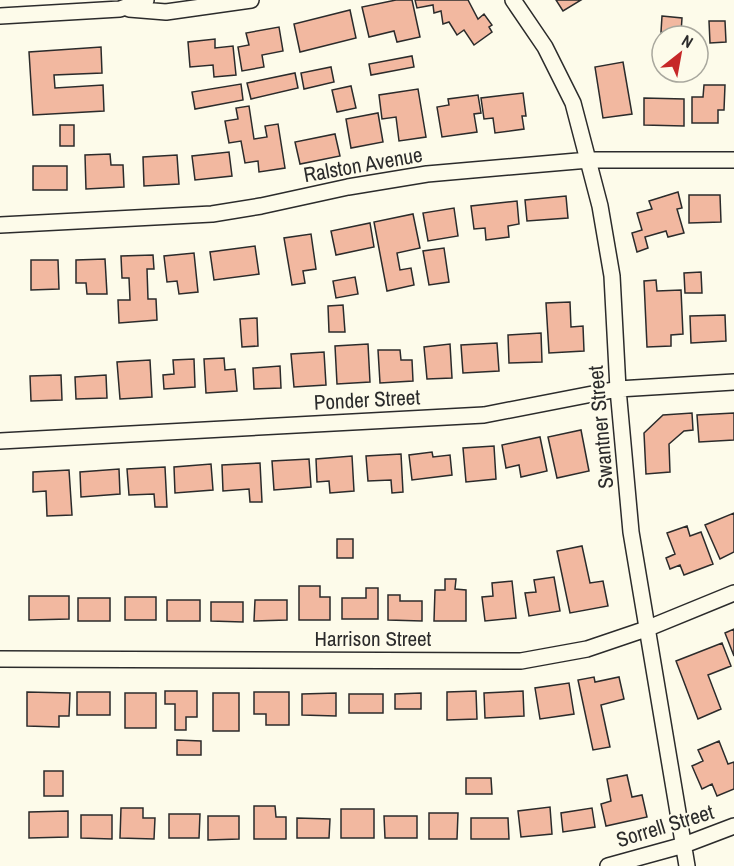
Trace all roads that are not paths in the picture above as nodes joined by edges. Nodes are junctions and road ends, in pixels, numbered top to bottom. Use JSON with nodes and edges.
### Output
{"nodes":[{"id":1,"x":146,"y":0,"type":"edge"},
{"id":2,"x":251,"y":0,"type":"edge"},
{"id":3,"x":513,"y":0,"type":"edge"},
{"id":4,"x":120,"y":9,"type":"junction"},
{"id":5,"x":0,"y":16,"type":"edge"},
{"id":6,"x":589,"y":160,"type":"junction"},
{"id":7,"x":734,"y":160,"type":"edge"},
{"id":8,"x":0,"y":225,"type":"edge"},
{"id":9,"x":734,"y":382,"type":"edge"},
{"id":10,"x":618,"y":389,"type":"junction"},
{"id":11,"x":0,"y":441,"type":"edge"},
{"id":12,"x":734,"y":593,"type":"edge"},
{"id":13,"x":646,"y":629,"type":"junction"},
{"id":14,"x":0,"y":659,"type":"edge"},
{"id":15,"x":734,"y":826,"type":"edge"},
{"id":16,"x":684,"y":845,"type":"junction"},
{"id":17,"x":608,"y":866,"type":"edge"},
{"id":18,"x":687,"y":866,"type":"edge"}],
"edges":[{"from":1,"to":4,"type":"street"},
{"from":2,"to":4,"type":"street"},
{"from":3,"to":6,"type":"street","name":"Swantner Street"},
{"from":4,"to":5,"type":"street"},
{"from":6,"to":7,"type":"street","name":"Ralston Avenue"},
{"from":6,"to":8,"type":"street","name":"Ralston Avenue"},
{"from":6,"to":10,"type":"street","name":"Swantner Street"},
{"from":9,"to":10,"type":"street","name":"Ponder Street"},
{"from":10,"to":11,"type":"street","name":"Ponder Street"},
{"from":10,"to":13,"type":"street","name":"Swantner Street"},
{"from":12,"to":13,"type":"street","name":"Harrison Street"},
{"from":13,"to":14,"type":"street","name":"Harrison Street"},
{"from":13,"to":16,"type":"street","name":"Swantner Street"},
{"from":15,"to":16,"type":"street","name":"Sorrell Street"},
{"from":16,"to":17,"type":"street","name":"Sorrell Street"},
{"from":16,"to":18,"type":"street","name":"Swantner Street"}]}
